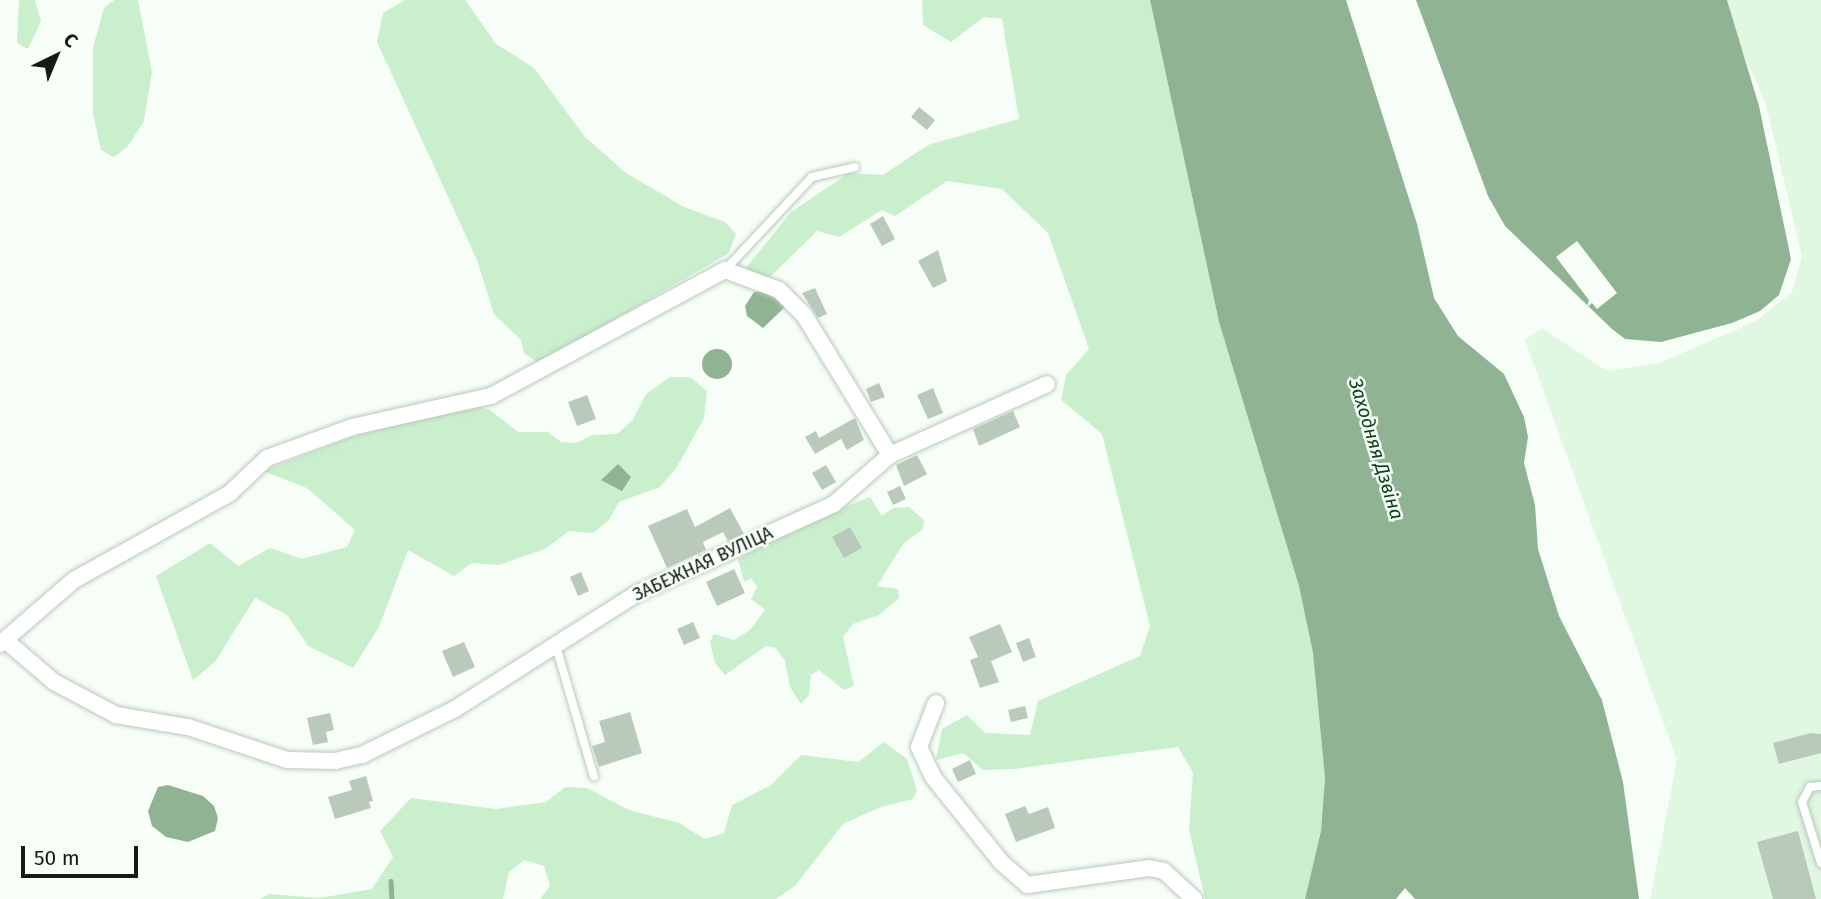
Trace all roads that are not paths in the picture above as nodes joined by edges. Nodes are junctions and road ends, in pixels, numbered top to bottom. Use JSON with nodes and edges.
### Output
{"nodes":[{"id":1,"x":855,"y":167,"type":"dead end"},
{"id":2,"x":725,"y":270,"type":"junction"},
{"id":3,"x":1047,"y":384,"type":"dead end"},
{"id":4,"x":890,"y":455,"type":"junction"},
{"id":5,"x":2,"y":642,"type":"edge"},
{"id":6,"x":555,"y":643,"type":"junction"},
{"id":7,"x":936,"y":704,"type":"dead end"},
{"id":8,"x":594,"y":778,"type":"dead end"},
{"id":9,"x":1821,"y":786,"type":"edge"},
{"id":10,"x":1821,"y":863,"type":"edge"},
{"id":11,"x":1194,"y":899,"type":"edge"}],
"edges":[{"from":1,"to":2,"type":"lane"},
{"from":2,"to":4,"type":"street"},
{"from":2,"to":5,"type":"street"},
{"from":3,"to":4,"type":"street","name":"ЗАБЕЖНАЯ ВУЛІЦА"},
{"from":4,"to":6,"type":"street","name":"ЗАБЕЖНАЯ ВУЛІЦА"},
{"from":5,"to":6,"type":"street","name":"ЗАБЕЖНАЯ ВУЛІЦА"},
{"from":6,"to":8,"type":"lane"},
{"from":7,"to":11,"type":"street"},
{"from":9,"to":10,"type":"lane"}]}
